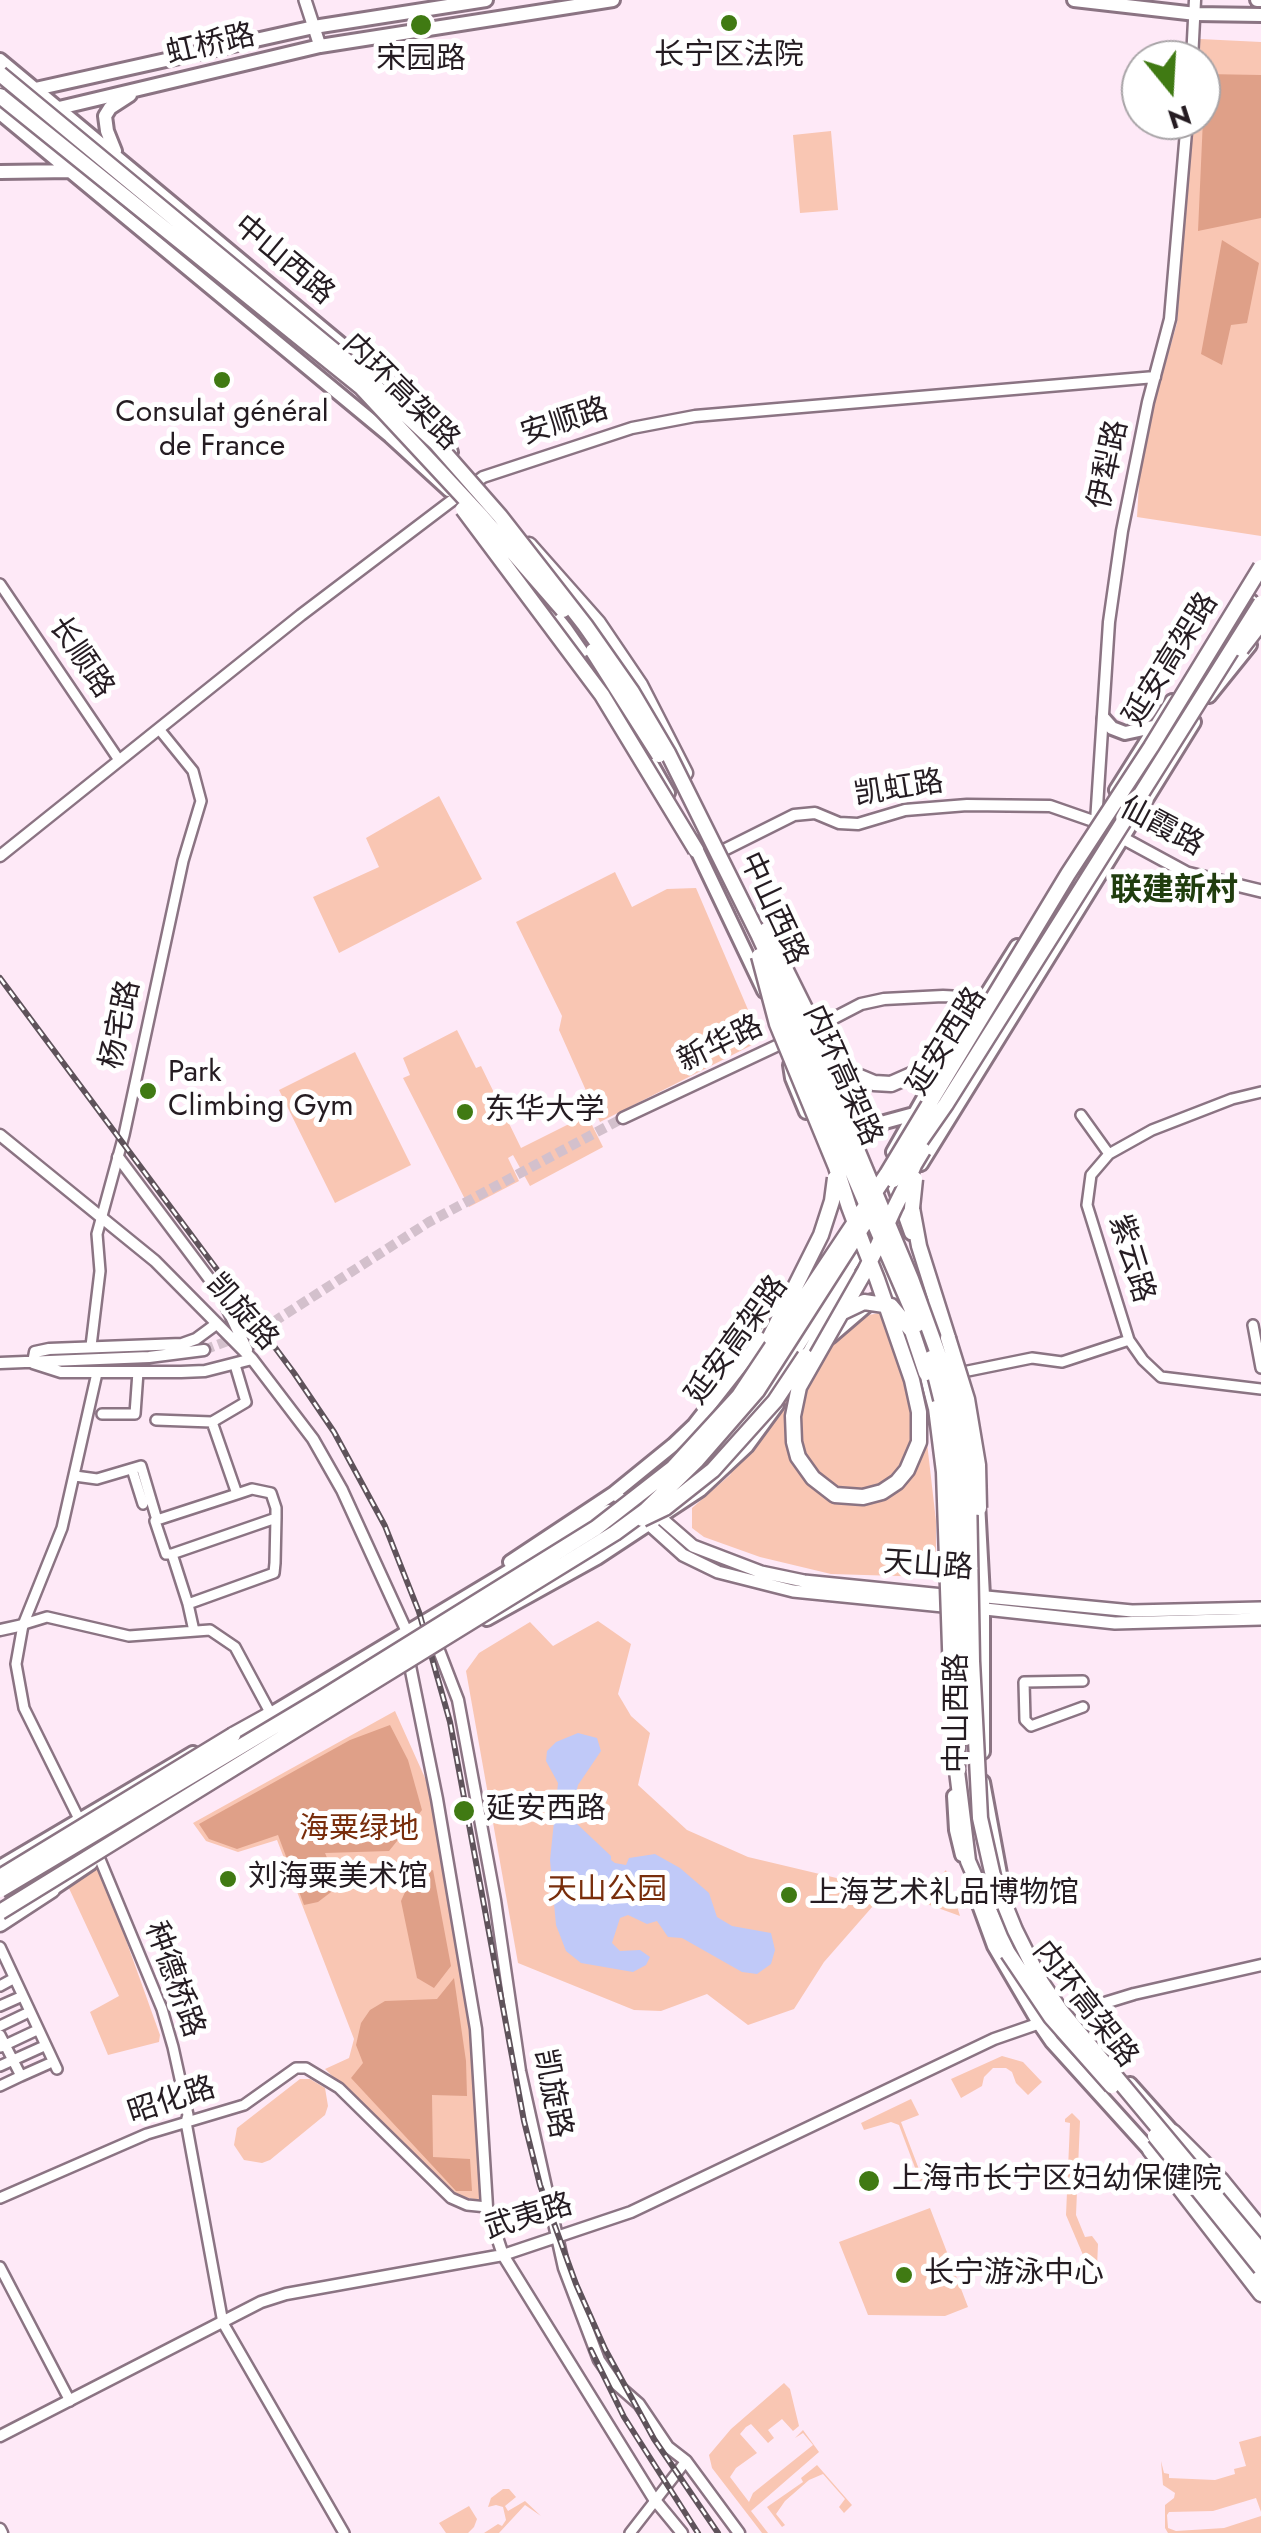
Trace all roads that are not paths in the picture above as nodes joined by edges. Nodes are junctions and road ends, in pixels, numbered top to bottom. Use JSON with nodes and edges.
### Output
{"nodes":[{"id":1,"x":305,"y":0,"type":"edge"},
{"id":2,"x":486,"y":0,"type":"edge"},
{"id":3,"x":612,"y":0,"type":"edge"},
{"id":4,"x":1074,"y":0,"type":"edge"},
{"id":5,"x":1196,"y":7,"type":"edge"},
{"id":6,"x":1261,"y":16,"type":"edge"},
{"id":7,"x":314,"y":27,"type":"junction"},
{"id":8,"x":1194,"y":40,"type":"edge"},
{"id":9,"x":320,"y":46,"type":"junction"},
{"id":10,"x":0,"y":60,"type":"edge"},
{"id":11,"x":0,"y":74,"type":"edge"},
{"id":12,"x":37,"y":88,"type":"junction"},
{"id":13,"x":139,"y":88,"type":"junction"},
{"id":14,"x":0,"y":97,"type":"edge"},
{"id":15,"x":59,"y":106,"type":"junction"},
{"id":16,"x":3,"y":118,"type":"edge"},
{"id":17,"x":1185,"y":140,"type":"edge"},
{"id":18,"x":116,"y":154,"type":"junction"},
{"id":19,"x":73,"y":171,"type":"junction"},
{"id":20,"x":0,"y":172,"type":"edge"},
{"id":21,"x":1155,"y":377,"type":"junction"},
{"id":22,"x":392,"y":418,"type":"junction"},
{"id":23,"x":472,"y":483,"type":"junction"},
{"id":24,"x":456,"y":496,"type":"junction"},
{"id":25,"x":500,"y":516,"type":"junction"},
{"id":26,"x":1261,"y":567,"type":"edge"},
{"id":27,"x":0,"y":584,"type":"edge"},
{"id":28,"x":1258,"y":598,"type":"edge"},
{"id":29,"x":1261,"y":620,"type":"edge"},
{"id":30,"x":1261,"y":632,"type":"edge"},
{"id":31,"x":1241,"y":641,"type":"edge"},
{"id":32,"x":1202,"y":695,"type":"junction"},
{"id":33,"x":1104,"y":718,"type":"junction"},
{"id":34,"x":1155,"y":726,"type":"junction"},
{"id":35,"x":159,"y":729,"type":"junction"},
{"id":36,"x":668,"y":753,"type":"junction"},
{"id":37,"x":119,"y":760,"type":"junction"},
{"id":38,"x":1110,"y":831,"type":"junction"},
{"id":39,"x":696,"y":850,"type":"junction"},
{"id":40,"x":718,"y":854,"type":"junction"},
{"id":41,"x":0,"y":856,"type":"edge"},
{"id":42,"x":1068,"y":874,"type":"junction"},
{"id":43,"x":1261,"y":891,"type":"edge"},
{"id":44,"x":759,"y":956,"type":"junction"},
{"id":45,"x":980,"y":1004,"type":"junction"},
{"id":46,"x":1002,"y":1016,"type":"junction"},
{"id":47,"x":963,"y":1027,"type":"junction"},
{"id":48,"x":803,"y":1034,"type":"junction"},
{"id":49,"x":820,"y":1036,"type":"junction"},
{"id":50,"x":787,"y":1040,"type":"junction"},
{"id":51,"x":1261,"y":1092,"type":"edge"},
{"id":52,"x":946,"y":1104,"type":"junction"},
{"id":53,"x":914,"y":1114,"type":"junction"},
{"id":54,"x":1082,"y":1115,"type":"dead end"},
{"id":55,"x":623,"y":1118,"type":"tunnel mouth"},
{"id":56,"x":845,"y":1118,"type":"junction"},
{"id":57,"x":0,"y":1135,"type":"edge"},
{"id":58,"x":928,"y":1142,"type":"junction"},
{"id":59,"x":1109,"y":1154,"type":"junction"},
{"id":60,"x":118,"y":1156,"type":"junction"},
{"id":61,"x":836,"y":1167,"type":"junction"},
{"id":62,"x":898,"y":1183,"type":"junction"},
{"id":63,"x":874,"y":1185,"type":"junction"},
{"id":64,"x":883,"y":1206,"type":"junction"},
{"id":65,"x":100,"y":1218,"type":"junction"},
{"id":66,"x":867,"y":1221,"type":"junction"},
{"id":67,"x":893,"y":1284,"type":"junction"},
{"id":68,"x":799,"y":1295,"type":"junction"},
{"id":69,"x":795,"y":1322,"type":"junction"},
{"id":70,"x":215,"y":1325,"type":"junction"},
{"id":71,"x":1253,"y":1325,"type":"dead end"},
{"id":72,"x":816,"y":1331,"type":"junction"},
{"id":73,"x":912,"y":1331,"type":"junction"},
{"id":74,"x":1130,"y":1340,"type":"junction"},
{"id":75,"x":90,"y":1346,"type":"junction"},
{"id":76,"x":204,"y":1350,"type":"tunnel mouth"},
{"id":77,"x":252,"y":1360,"type":"junction"},
{"id":78,"x":0,"y":1362,"type":"edge"},
{"id":79,"x":34,"y":1363,"type":"junction"},
{"id":80,"x":235,"y":1364,"type":"junction"},
{"id":81,"x":1261,"y":1368,"type":"edge"},
{"id":82,"x":758,"y":1369,"type":"junction"},
{"id":83,"x":138,"y":1372,"type":"junction"},
{"id":84,"x":798,"y":1372,"type":"junction"},
{"id":85,"x":96,"y":1373,"type":"junction"},
{"id":86,"x":951,"y":1376,"type":"junction"},
{"id":87,"x":730,"y":1380,"type":"junction"},
{"id":88,"x":1261,"y":1389,"type":"edge"},
{"id":89,"x":783,"y":1395,"type":"junction"},
{"id":90,"x":756,"y":1411,"type":"junction"},
{"id":91,"x":102,"y":1414,"type":"dead end"},
{"id":92,"x":156,"y":1420,"type":"dead end"},
{"id":93,"x":212,"y":1422,"type":"junction"},
{"id":94,"x":132,"y":1469,"type":"junction"},
{"id":95,"x":75,"y":1476,"type":"junction"},
{"id":96,"x":237,"y":1494,"type":"junction"},
{"id":97,"x":623,"y":1498,"type":"junction"},
{"id":98,"x":143,"y":1504,"type":"dead end"},
{"id":99,"x":646,"y":1517,"type":"junction"},
{"id":100,"x":662,"y":1517,"type":"junction"},
{"id":101,"x":276,"y":1518,"type":"junction"},
{"id":102,"x":157,"y":1520,"type":"junction"},
{"id":103,"x":614,"y":1534,"type":"junction"},
{"id":104,"x":172,"y":1554,"type":"junction"},
{"id":105,"x":952,"y":1601,"type":"junction"},
{"id":106,"x":983,"y":1603,"type":"junction"},
{"id":107,"x":188,"y":1604,"type":"junction"},
{"id":108,"x":1261,"y":1608,"type":"edge"},
{"id":109,"x":1261,"y":1620,"type":"edge"},
{"id":110,"x":23,"y":1625,"type":"junction"},
{"id":111,"x":0,"y":1630,"type":"edge"},
{"id":112,"x":194,"y":1631,"type":"junction"},
{"id":113,"x":407,"y":1632,"type":"junction"},
{"id":114,"x":438,"y":1648,"type":"junction"},
{"id":115,"x":408,"y":1664,"type":"junction"},
{"id":116,"x":974,"y":1674,"type":"junction"},
{"id":117,"x":1083,"y":1682,"type":"dead end"},
{"id":118,"x":308,"y":1691,"type":"junction"},
{"id":119,"x":1083,"y":1707,"type":"dead end"},
{"id":120,"x":272,"y":1714,"type":"junction"},
{"id":121,"x":322,"y":1714,"type":"junction"},
{"id":122,"x":957,"y":1771,"type":"junction"},
{"id":123,"x":79,"y":1818,"type":"junction"},
{"id":124,"x":88,"y":1835,"type":"junction"},
{"id":125,"x":99,"y":1858,"type":"junction"},
{"id":126,"x":0,"y":1867,"type":"edge"},
{"id":127,"x":0,"y":1877,"type":"edge"},
{"id":128,"x":0,"y":1890,"type":"edge"},
{"id":129,"x":52,"y":1890,"type":"joint"},
{"id":130,"x":0,"y":1912,"type":"edge"},
{"id":131,"x":0,"y":1924,"type":"edge"},
{"id":132,"x":0,"y":1948,"type":"edge"},
{"id":133,"x":1261,"y":1965,"type":"edge"},
{"id":134,"x":11,"y":1980,"type":"dead end"},
{"id":135,"x":0,"y":1986,"type":"edge"},
{"id":136,"x":18,"y":1998,"type":"dead end"},
{"id":137,"x":0,"y":2006,"type":"edge"},
{"id":138,"x":25,"y":2014,"type":"dead end"},
{"id":139,"x":1064,"y":2015,"type":"junction"},
{"id":140,"x":1039,"y":2023,"type":"junction"},
{"id":141,"x":0,"y":2026,"type":"edge"},
{"id":142,"x":35,"y":2031,"type":"dead end"},
{"id":143,"x":2,"y":2042,"type":"edge"},
{"id":144,"x":42,"y":2047,"type":"dead end"},
{"id":145,"x":13,"y":2060,"type":"junction"},
{"id":146,"x":0,"y":2066,"type":"edge"},
{"id":147,"x":21,"y":2076,"type":"junction"},
{"id":148,"x":0,"y":2086,"type":"edge"},
{"id":149,"x":186,"y":2122,"type":"junction"},
{"id":150,"x":1174,"y":2132,"type":"junction"},
{"id":151,"x":1150,"y":2150,"type":"junction"},
{"id":152,"x":0,"y":2198,"type":"edge"},
{"id":153,"x":487,"y":2207,"type":"junction"},
{"id":154,"x":1261,"y":2229,"type":"edge"},
{"id":155,"x":555,"y":2236,"type":"junction"},
{"id":156,"x":1261,"y":2238,"type":"edge"},
{"id":157,"x":1261,"y":2250,"type":"edge"},
{"id":158,"x":503,"y":2254,"type":"junction"},
{"id":159,"x":0,"y":2267,"type":"edge"},
{"id":160,"x":1261,"y":2268,"type":"edge"},
{"id":161,"x":1261,"y":2282,"type":"edge"},
{"id":162,"x":1261,"y":2294,"type":"edge"},
{"id":163,"x":223,"y":2323,"type":"junction"},
{"id":164,"x":70,"y":2401,"type":"junction"},
{"id":165,"x":0,"y":2436,"type":"edge"},
{"id":166,"x":686,"y":2461,"type":"junction"},
{"id":167,"x":656,"y":2497,"type":"junction"},
{"id":168,"x":344,"y":2533,"type":"edge"},
{"id":169,"x":630,"y":2533,"type":"edge"},
{"id":170,"x":674,"y":2533,"type":"edge"},
{"id":171,"x":685,"y":2533,"type":"edge"},
{"id":172,"x":739,"y":2533,"type":"edge"}],
"edges":[{"from":1,"to":7,"type":"main road"},
{"from":2,"to":7,"type":"main road","name":"虹桥路"},
{"from":3,"to":9,"type":"main road","name":"虹桥路"},
{"from":4,"to":5,"type":"main road"},
{"from":5,"to":6,"type":"main road"},
{"from":5,"to":8,"type":"street"},
{"from":7,"to":9,"type":"main road"},
{"from":7,"to":12,"type":"main road","name":"虹桥路"},
{"from":9,"to":13,"type":"main road","name":"虹桥路"},
{"from":10,"to":12,"type":"main road","name":"中山西路"},
{"from":11,"to":25,"type":"highway","name":"内环高架路","bridge":true},
{"from":12,"to":14,"type":"main road","name":"虹桥路"},
{"from":12,"to":15,"type":"main road","name":"中山西路"},
{"from":13,"to":15,"type":"main road","name":"虹桥路"},
{"from":13,"to":18,"type":"main road"},
{"from":14,"to":22,"type":"highway","name":"内环高架路","bridge":true},
{"from":15,"to":16,"type":"main road","name":"虹桥路"},
{"from":15,"to":18,"type":"main road","name":"中山西路"},
{"from":16,"to":19,"type":"main road","name":"中山西路"},
{"from":17,"to":21,"type":"street","name":"伊犁路"},
{"from":18,"to":23,"type":"main road","name":"中山西路"},
{"from":19,"to":20,"type":"main road"},
{"from":19,"to":24,"type":"main road","name":"中山西路"},
{"from":21,"to":23,"type":"street","name":"安顺路"},
{"from":21,"to":33,"type":"street","name":"伊犁路"},
{"from":22,"to":39,"type":"highway","bridge":true},
{"from":22,"to":44,"type":"highway","name":"内环高架路","bridge":true},
{"from":23,"to":24,"type":"street","name":"安顺路"},
{"from":23,"to":40,"type":"main road","name":"中山西路"},
{"from":24,"to":35,"type":"street","name":"安顺路"},
{"from":24,"to":39,"type":"main road","name":"中山西路"},
{"from":25,"to":36,"type":"highway","name":"内环高架路","bridge":true},
{"from":25,"to":40,"type":"highway","bridge":true},
{"from":26,"to":42,"type":"highway","name":"延安高架路","bridge":true},
{"from":27,"to":37,"type":"street","name":"长顺路"},
{"from":28,"to":31,"type":"main road"},
{"from":28,"to":32,"type":"highway","name":"延安高架路","bridge":true},
{"from":29,"to":31,"type":"main road","name":"延安西路"},
{"from":29,"to":32,"type":"highway","bridge":true},
{"from":30,"to":31,"type":"main road","name":"延安西路"},
{"from":31,"to":34,"type":"main road","name":"延安西路"},
{"from":31,"to":38,"type":"main road","name":"延安西路"},
{"from":32,"to":52,"type":"highway","name":"延安高架路","bridge":true},
{"from":33,"to":34,"type":"main road"},
{"from":33,"to":38,"type":"street","name":"伊犁路"},
{"from":34,"to":38,"type":"main road","name":"延安西路"},
{"from":35,"to":37,"type":"street","name":"安顺路"},
{"from":35,"to":60,"type":"street","name":"杨宅路"},
{"from":36,"to":49,"type":"highway","bridge":true},
{"from":36,"to":116,"type":"highway","name":"内环高架路","bridge":true},
{"from":37,"to":41,"type":"street","name":"安顺路"},
{"from":38,"to":40,"type":"street","name":"凯虹路"},
{"from":38,"to":43,"type":"main road","name":"仙霞路"},
{"from":38,"to":45,"type":"main road"},
{"from":38,"to":46,"type":"main road","name":"延安西路"},
{"from":39,"to":50,"type":"main road","name":"中山西路"},
{"from":40,"to":48,"type":"main road","name":"中山西路"},
{"from":42,"to":47,"type":"highway","bridge":true},
{"from":42,"to":82,"type":"highway","name":"延安高架路","bridge":true},
{"from":44,"to":61,"type":"highway","bridge":true},
{"from":44,"to":122,"type":"highway","name":"内环高架路","bridge":true},
{"from":45,"to":46,"type":"street","name":"新华路"},
{"from":45,"to":48,"type":"street","name":"新华路"},
{"from":45,"to":53,"type":"main road"},
{"from":46,"to":62,"type":"main road","name":"延安西路"},
{"from":47,"to":49,"type":"highway","bridge":true},
{"from":47,"to":73,"type":"highway","bridge":true},
{"from":48,"to":50,"type":"street","name":"新华路"},
{"from":48,"to":56,"type":"main road","name":"中山西路"},
{"from":49,"to":72,"type":"highway","bridge":true},
{"from":50,"to":55,"type":"street","name":"新华路"},
{"from":50,"to":66,"type":"main road","name":"中山西路"},
{"from":50,"to":68,"type":"main road"},
{"from":51,"to":59,"type":"street"},
{"from":52,"to":58,"type":"highway","bridge":true},
{"from":52,"to":103,"type":"highway","name":"延安高架路","bridge":true},
{"from":53,"to":56,"type":"main road"},
{"from":53,"to":63,"type":"main road"},
{"from":54,"to":59,"type":"street"},
{"from":56,"to":63,"type":"main road","name":"中山西路"},
{"from":57,"to":65,"type":"street","name":"凯旋路"},
{"from":58,"to":61,"type":"highway","bridge":true},
{"from":58,"to":116,"type":"highway","bridge":true},
{"from":59,"to":74,"type":"street","name":"紫云路"},
{"from":60,"to":65,"type":"street","name":"杨宅路"},
{"from":60,"to":77,"type":"street"},
{"from":61,"to":82,"type":"highway","bridge":true},
{"from":62,"to":64,"type":"main road","name":"延安西路"},
{"from":62,"to":86,"type":"main road"},
{"from":63,"to":64,"type":"main road","name":"中山西路"},
{"from":63,"to":66,"type":"main road"},
{"from":64,"to":66,"type":"main road","name":"延安西路"},
{"from":64,"to":86,"type":"main road","name":"中山西路"},
{"from":65,"to":70,"type":"street","name":"凯旋路"},
{"from":65,"to":75,"type":"street","name":"杨宅路"},
{"from":66,"to":67,"type":"main road","name":"中山西路"},
{"from":66,"to":69,"type":"main road","name":"延安西路"},
{"from":66,"to":72,"type":"main road","name":"延安西路"},
{"from":66,"to":84,"type":"main road","name":"延安西路"},
{"from":67,"to":84,"type":"main road"},
{"from":67,"to":105,"type":"main road","name":"中山西路"},
{"from":68,"to":69,"type":"main road"},
{"from":68,"to":87,"type":"main road","name":"延安西路"},
{"from":69,"to":72,"type":"main road"},
{"from":69,"to":82,"type":"main road","name":"延安西路"},
{"from":70,"to":75,"type":"street"},
{"from":70,"to":77,"type":"street","name":"凯旋路"},
{"from":71,"to":81,"type":"street"},
{"from":72,"to":73,"type":"highway","bridge":true},
{"from":72,"to":90,"type":"main road","name":"延安西路"},
{"from":72,"to":103,"type":"highway","bridge":true},
{"from":73,"to":122,"type":"highway","bridge":true},
{"from":74,"to":86,"type":"street"},
{"from":74,"to":88,"type":"street","name":"紫云路"},
{"from":75,"to":79,"type":"street"},
{"from":76,"to":79,"type":"street"},
{"from":77,"to":80,"type":"street"},
{"from":77,"to":113,"type":"street","name":"凯旋路"},
{"from":78,"to":79,"type":"street"},
{"from":79,"to":85,"type":"street"},
{"from":80,"to":83,"type":"street"},
{"from":80,"to":93,"type":"street"},
{"from":82,"to":87,"type":"main road"},
{"from":82,"to":97,"type":"main road","name":"延安西路"},
{"from":82,"to":128,"type":"highway","name":"延安高架路","bridge":true},
{"from":83,"to":85,"type":"street"},
{"from":83,"to":91,"type":"street"},
{"from":84,"to":89,"type":"main road","name":"延安西路"},
{"from":85,"to":95,"type":"street"},
{"from":86,"to":106,"type":"main road","name":"中山西路"},
{"from":87,"to":97,"type":"main road","name":"延安西路"},
{"from":89,"to":90,"type":"main road","name":"延安西路"},
{"from":89,"to":100,"type":"main road","name":"延安西路"},
{"from":90,"to":99,"type":"main road","name":"延安西路"},
{"from":92,"to":93,"type":"street"},
{"from":93,"to":96,"type":"street"},
{"from":94,"to":95,"type":"street"},
{"from":94,"to":98,"type":"street"},
{"from":94,"to":102,"type":"street"},
{"from":95,"to":110,"type":"street"},
{"from":96,"to":101,"type":"street"},
{"from":96,"to":102,"type":"street"},
{"from":97,"to":99,"type":"main road"},
{"from":97,"to":113,"type":"main road","name":"延安西路"},
{"from":99,"to":100,"type":"main road","name":"延安西路"},
{"from":99,"to":105,"type":"main road"},
{"from":99,"to":114,"type":"main road","name":"延安西路"},
{"from":100,"to":105,"type":"main road","name":"天山路"},
{"from":101,"to":104,"type":"street"},
{"from":101,"to":107,"type":"street"},
{"from":102,"to":104,"type":"street"},
{"from":103,"to":130,"type":"highway","name":"延安高架路","bridge":true},
{"from":104,"to":107,"type":"street"},
{"from":105,"to":106,"type":"main road"},
{"from":105,"to":140,"type":"main road","name":"中山西路"},
{"from":106,"to":108,"type":"main road","name":"天山路"},
{"from":106,"to":109,"type":"main road","name":"天山路"},
{"from":106,"to":139,"type":"main road","name":"中山西路"},
{"from":107,"to":112,"type":"street"},
{"from":110,"to":111,"type":"street"},
{"from":110,"to":112,"type":"street"},
{"from":110,"to":123,"type":"street"},
{"from":112,"to":120,"type":"street"},
{"from":113,"to":114,"type":"street"},
{"from":113,"to":115,"type":"street","name":"凯旋路"},
{"from":113,"to":118,"type":"main road","name":"延安西路"},
{"from":114,"to":115,"type":"main road","name":"延安西路"},
{"from":114,"to":155,"type":"street","name":"凯旋路"},
{"from":115,"to":121,"type":"main road","name":"延安西路"},
{"from":115,"to":153,"type":"street","name":"凯旋路"},
{"from":116,"to":157,"type":"highway","name":"内环高架路","bridge":true},
{"from":117,"to":119,"type":"street"},
{"from":118,"to":120,"type":"main road","name":"延安西路"},
{"from":118,"to":121,"type":"main road"},
{"from":120,"to":123,"type":"main road","name":"延安西路"},
{"from":120,"to":124,"type":"main road","name":"延安西路"},
{"from":120,"to":127,"type":"highway","bridge":true},
{"from":121,"to":125,"type":"main road","name":"延安西路"},
{"from":122,"to":160,"type":"highway","name":"内环高架路","bridge":true},
{"from":123,"to":124,"type":"street"},
{"from":123,"to":126,"type":"main road","name":"延安西路"},
{"from":124,"to":128,"type":"main road","name":"延安西路"},
{"from":125,"to":129,"type":"main road","name":"延安西路"},
{"from":125,"to":149,"type":"street","name":"种德桥路"},
{"from":129,"to":131,"type":"highway"},
{"from":132,"to":147,"type":"street"},
{"from":133,"to":139,"type":"street","name":"武夷路"},
{"from":134,"to":135,"type":"street"},
{"from":136,"to":137,"type":"street"},
{"from":138,"to":141,"type":"street"},
{"from":139,"to":140,"type":"street","name":"武夷路"},
{"from":139,"to":150,"type":"main road","name":"中山西路"},
{"from":140,"to":151,"type":"main road","name":"中山西路"},
{"from":140,"to":155,"type":"street","name":"武夷路"},
{"from":142,"to":143,"type":"street"},
{"from":143,"to":145,"type":"street"},
{"from":144,"to":145,"type":"street"},
{"from":145,"to":146,"type":"street"},
{"from":145,"to":147,"type":"street"},
{"from":147,"to":148,"type":"street"},
{"from":149,"to":152,"type":"street","name":"昭化路"},
{"from":149,"to":153,"type":"street","name":"昭化路"},
{"from":149,"to":163,"type":"street","name":"种德桥路"},
{"from":150,"to":154,"type":"highway"},
{"from":150,"to":156,"type":"main road","name":"中山西路"},
{"from":151,"to":161,"type":"main road","name":"中山西路"},
{"from":151,"to":162,"type":"highway"},
{"from":153,"to":158,"type":"street","name":"凯旋路"},
{"from":155,"to":158,"type":"street","name":"武夷路"},
{"from":155,"to":166,"type":"street","name":"凯旋路"},
{"from":158,"to":163,"type":"street","name":"武夷路"},
{"from":158,"to":167,"type":"street","name":"凯旋路"},
{"from":159,"to":164,"type":"street"},
{"from":163,"to":164,"type":"street","name":"武夷路"},
{"from":163,"to":168,"type":"street","name":"种德桥路"},
{"from":164,"to":165,"type":"street","name":"武夷路"},
{"from":166,"to":167,"type":"street"},
{"from":166,"to":172,"type":"street","name":"凯旋路"},
{"from":167,"to":169,"type":"street"},
{"from":167,"to":170,"type":"street"},
{"from":167,"to":171,"type":"street","name":"凯旋路"}]}
